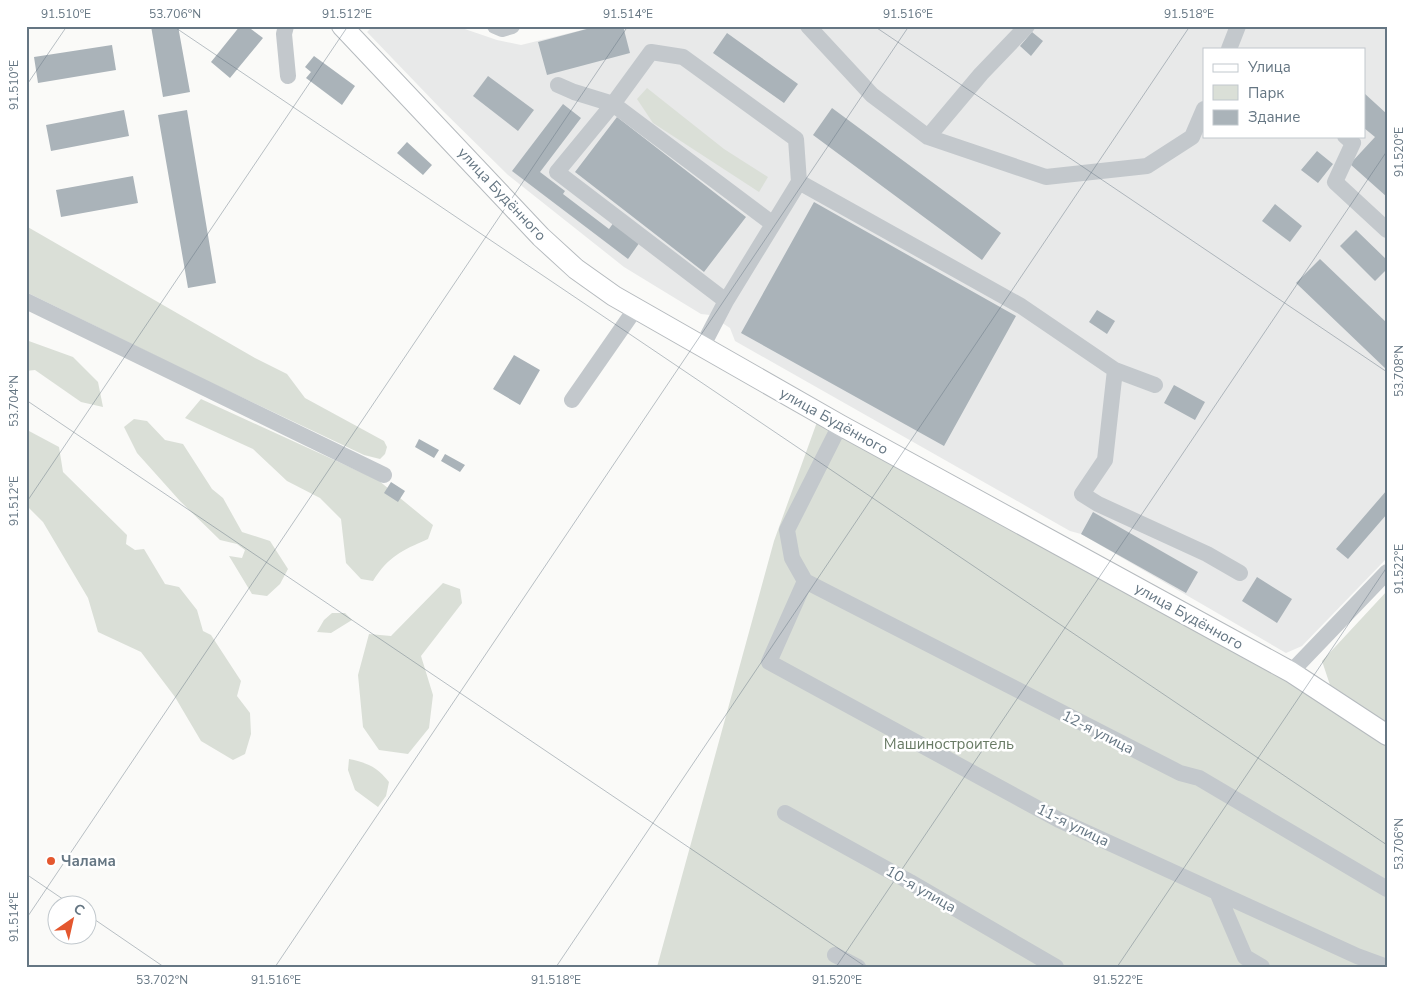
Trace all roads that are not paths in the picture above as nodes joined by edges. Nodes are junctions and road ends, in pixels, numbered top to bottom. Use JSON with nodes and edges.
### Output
{"nodes":[{"id":1,"x":286,"y":26,"type":"edge"},
{"id":2,"x":342,"y":26,"type":"edge"},
{"id":3,"x":495,"y":26,"type":"edge"},
{"id":4,"x":512,"y":26,"type":"edge"},
{"id":5,"x":808,"y":26,"type":"edge"},
{"id":6,"x":1027,"y":26,"type":"edge"},
{"id":7,"x":1238,"y":26,"type":"edge"},
{"id":8,"x":1228,"y":48,"type":"edge"},
{"id":9,"x":288,"y":76,"type":"dead end"},
{"id":10,"x":558,"y":85,"type":"dead end"},
{"id":11,"x":613,"y":104,"type":"junction"},
{"id":12,"x":1203,"y":111,"type":"edge"},
{"id":13,"x":928,"y":137,"type":"junction"},
{"id":14,"x":1347,"y":138,"type":"edge"},
{"id":15,"x":799,"y":182,"type":"junction"},
{"id":16,"x":773,"y":224,"type":"junction"},
{"id":17,"x":1387,"y":230,"type":"edge"},
{"id":18,"x":26,"y":301,"type":"edge"},
{"id":19,"x":726,"y":301,"type":"junction"},
{"id":20,"x":636,"y":308,"type":"junction"},
{"id":21,"x":702,"y":347,"type":"junction"},
{"id":22,"x":1115,"y":370,"type":"junction"},
{"id":23,"x":1155,"y":385,"type":"dead end"},
{"id":24,"x":572,"y":400,"type":"dead end"},
{"id":25,"x":840,"y":425,"type":"junction"},
{"id":26,"x":384,"y":475,"type":"dead end"},
{"id":27,"x":1387,"y":572,"type":"edge"},
{"id":28,"x":1240,"y":573,"type":"dead end"},
{"id":29,"x":805,"y":581,"type":"junction"},
{"id":30,"x":1291,"y":672,"type":"junction"},
{"id":31,"x":1387,"y":735,"type":"edge"},
{"id":32,"x":785,"y":813,"type":"dead end"},
{"id":33,"x":1387,"y":890,"type":"edge"},
{"id":34,"x":1217,"y":892,"type":"junction"},
{"id":35,"x":835,"y":955,"type":"dead end"},
{"id":36,"x":858,"y":967,"type":"edge"},
{"id":37,"x":1056,"y":967,"type":"edge"},
{"id":38,"x":1262,"y":967,"type":"edge"},
{"id":39,"x":1387,"y":967,"type":"edge"}],
"edges":[{"from":1,"to":9,"type":"street"},
{"from":2,"to":20,"type":"main road","name":"улица Будённого"},
{"from":3,"to":4,"type":"street"},
{"from":5,"to":13,"type":"street"},
{"from":6,"to":13,"type":"street"},
{"from":7,"to":8,"type":"street"},
{"from":10,"to":11,"type":"street"},
{"from":11,"to":15,"type":"street"},
{"from":11,"to":16,"type":"street"},
{"from":11,"to":19,"type":"street"},
{"from":12,"to":13,"type":"street"},
{"from":14,"to":17,"type":"street"},
{"from":15,"to":16,"type":"street"},
{"from":15,"to":22,"type":"street"},
{"from":16,"to":19,"type":"street"},
{"from":18,"to":26,"type":"street"},
{"from":19,"to":21,"type":"street"},
{"from":20,"to":21,"type":"main road","name":"улица Будённого"},
{"from":20,"to":24,"type":"street"},
{"from":21,"to":25,"type":"main road","name":"улица Будённого"},
{"from":22,"to":23,"type":"street"},
{"from":22,"to":28,"type":"street"},
{"from":25,"to":29,"type":"street"},
{"from":25,"to":30,"type":"main road","name":"улица Будённого"},
{"from":27,"to":30,"type":"street"},
{"from":29,"to":33,"type":"street","name":"12-я улица"},
{"from":29,"to":34,"type":"street","name":"11-я улица"},
{"from":30,"to":31,"type":"main road","name":"улица Будённого"},
{"from":32,"to":37,"type":"street","name":"10-я улица"},
{"from":34,"to":38,"type":"street"},
{"from":34,"to":39,"type":"street","name":"11-я улица"},
{"from":35,"to":36,"type":"street"}]}
